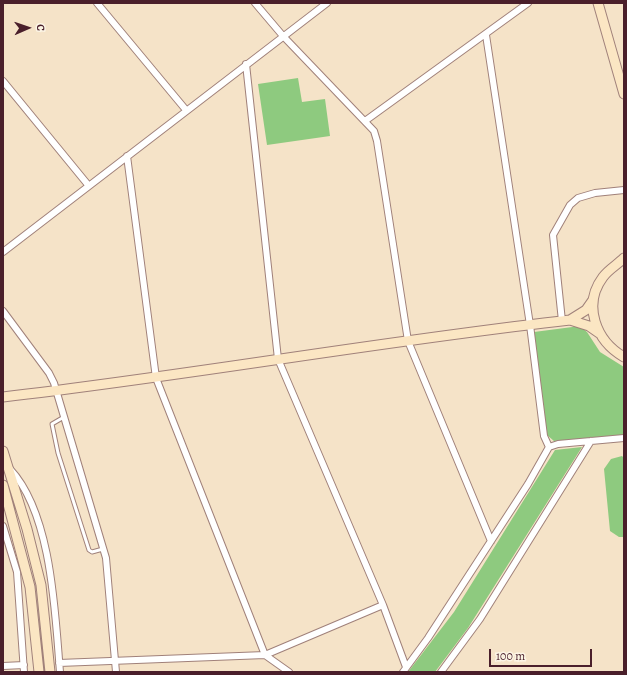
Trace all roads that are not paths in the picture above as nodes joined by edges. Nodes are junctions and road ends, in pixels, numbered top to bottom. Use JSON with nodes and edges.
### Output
{"nodes":[{"id":1,"x":97,"y":3,"type":"edge"},
{"id":2,"x":255,"y":3,"type":"edge"},
{"id":3,"x":327,"y":3,"type":"edge"},
{"id":4,"x":528,"y":3,"type":"edge"},
{"id":5,"x":598,"y":3,"type":"edge"},
{"id":6,"x":486,"y":35,"type":"junction"},
{"id":7,"x":282,"y":36,"type":"junction"},
{"id":8,"x":246,"y":64,"type":"junction"},
{"id":9,"x":3,"y":81,"type":"edge"},
{"id":10,"x":624,"y":94,"type":"edge"},
{"id":11,"x":186,"y":110,"type":"junction"},
{"id":12,"x":365,"y":122,"type":"junction"},
{"id":13,"x":127,"y":156,"type":"junction"},
{"id":14,"x":89,"y":186,"type":"junction"},
{"id":15,"x":624,"y":190,"type":"edge"},
{"id":16,"x":3,"y":252,"type":"edge"},
{"id":17,"x":623,"y":260,"type":"edge"},
{"id":18,"x":594,"y":299,"type":"junction"},
{"id":19,"x":3,"y":311,"type":"edge"},
{"id":20,"x":566,"y":320,"type":"junction"},
{"id":21,"x":530,"y":325,"type":"junction"},
{"id":22,"x":599,"y":333,"type":"junction"},
{"id":23,"x":408,"y":341,"type":"junction"},
{"id":24,"x":624,"y":357,"type":"edge"},
{"id":25,"x":278,"y":359,"type":"junction"},
{"id":26,"x":156,"y":378,"type":"junction"},
{"id":27,"x":56,"y":391,"type":"junction"},
{"id":28,"x":3,"y":397,"type":"edge"},
{"id":29,"x":64,"y":417,"type":"junction"},
{"id":30,"x":624,"y":438,"type":"edge"},
{"id":31,"x":591,"y":441,"type":"junction"},
{"id":32,"x":549,"y":447,"type":"junction"},
{"id":33,"x":3,"y":451,"type":"edge"},
{"id":34,"x":10,"y":469,"type":"junction"},
{"id":35,"x":3,"y":485,"type":"edge"},
{"id":36,"x":3,"y":526,"type":"edge"},
{"id":37,"x":491,"y":541,"type":"junction"},
{"id":38,"x":103,"y":549,"type":"junction"},
{"id":39,"x":41,"y":585,"type":"junction"},
{"id":40,"x":52,"y":586,"type":"junction"},
{"id":41,"x":384,"y":605,"type":"junction"},
{"id":42,"x":265,"y":655,"type":"junction"},
{"id":43,"x":115,"y":661,"type":"junction"},
{"id":44,"x":59,"y":663,"type":"junction"},
{"id":45,"x":3,"y":666,"type":"edge"},
{"id":46,"x":24,"y":669,"type":"edge"},
{"id":47,"x":404,"y":670,"type":"edge"},
{"id":48,"x":39,"y":672,"type":"edge"},
{"id":49,"x":50,"y":672,"type":"edge"},
{"id":50,"x":60,"y":672,"type":"edge"},
{"id":51,"x":116,"y":672,"type":"edge"},
{"id":52,"x":289,"y":672,"type":"edge"},
{"id":53,"x":441,"y":672,"type":"edge"}],
"edges":[{"from":1,"to":11,"type":"street"},
{"from":2,"to":7,"type":"street"},
{"from":3,"to":7,"type":"street"},
{"from":4,"to":6,"type":"street"},
{"from":5,"to":10,"type":"street"},
{"from":6,"to":12,"type":"street"},
{"from":6,"to":21,"type":"street"},
{"from":7,"to":8,"type":"street"},
{"from":7,"to":12,"type":"street"},
{"from":8,"to":11,"type":"street"},
{"from":8,"to":25,"type":"street"},
{"from":9,"to":14,"type":"street"},
{"from":11,"to":13,"type":"street"},
{"from":12,"to":23,"type":"street"},
{"from":13,"to":14,"type":"street"},
{"from":13,"to":26,"type":"street"},
{"from":14,"to":16,"type":"street"},
{"from":15,"to":20,"type":"street"},
{"from":17,"to":18,"type":"street"},
{"from":18,"to":20,"type":"street"},
{"from":18,"to":22,"type":"street"},
{"from":19,"to":27,"type":"street"},
{"from":20,"to":21,"type":"street"},
{"from":20,"to":22,"type":"street"},
{"from":21,"to":23,"type":"street"},
{"from":21,"to":32,"type":"street"},
{"from":22,"to":24,"type":"street"},
{"from":23,"to":25,"type":"street"},
{"from":23,"to":37,"type":"street"},
{"from":25,"to":26,"type":"street"},
{"from":25,"to":41,"type":"street"},
{"from":26,"to":27,"type":"street"},
{"from":26,"to":42,"type":"street"},
{"from":27,"to":28,"type":"street"},
{"from":27,"to":29,"type":"street"},
{"from":29,"to":38,"type":"street"},
{"from":29,"to":38,"type":"lane"},
{"from":30,"to":31,"type":"street"},
{"from":31,"to":32,"type":"street"},
{"from":31,"to":53,"type":"street"},
{"from":32,"to":37,"type":"street"},
{"from":33,"to":34,"type":"street"},
{"from":34,"to":39,"type":"street"},
{"from":34,"to":40,"type":"street"},
{"from":35,"to":48,"type":"street"},
{"from":36,"to":46,"type":"street"},
{"from":37,"to":47,"type":"street"},
{"from":38,"to":43,"type":"street"},
{"from":39,"to":40,"type":"street"},
{"from":39,"to":49,"type":"street"},
{"from":40,"to":44,"type":"street"},
{"from":41,"to":42,"type":"street"},
{"from":41,"to":47,"type":"street"},
{"from":42,"to":43,"type":"street"},
{"from":42,"to":52,"type":"street"},
{"from":43,"to":44,"type":"street"},
{"from":43,"to":51,"type":"street"},
{"from":44,"to":50,"type":"street"},
{"from":45,"to":46,"type":"street"}]}
